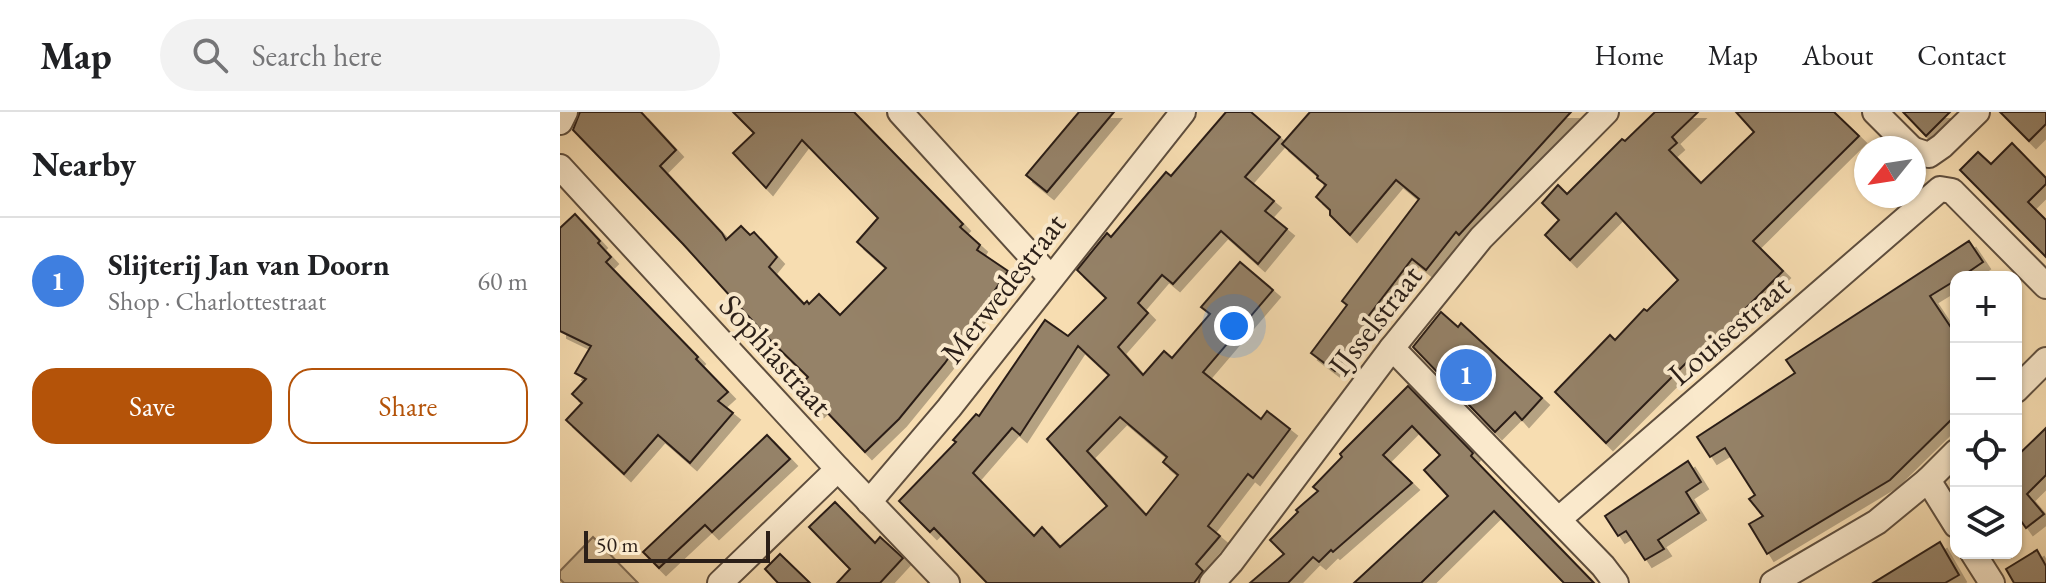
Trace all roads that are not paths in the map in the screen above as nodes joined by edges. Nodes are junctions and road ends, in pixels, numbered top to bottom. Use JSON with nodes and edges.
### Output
{"nodes":[{"id":1,"x":565,"y":112,"type":"edge"},
{"id":2,"x":900,"y":112,"type":"edge"},
{"id":3,"x":1183,"y":112,"type":"edge"},
{"id":4,"x":1606,"y":112,"type":"edge"},
{"id":5,"x":1875,"y":112,"type":"edge"},
{"id":6,"x":1977,"y":112,"type":"edge"},
{"id":7,"x":560,"y":122,"type":"edge"},
{"id":8,"x":1901,"y":136,"type":"edge"},
{"id":9,"x":1926,"y":149,"type":"edge"},
{"id":10,"x":562,"y":173,"type":"edge"},
{"id":11,"x":1051,"y":278,"type":"junction"},
{"id":12,"x":2046,"y":286,"type":"edge"},
{"id":13,"x":1392,"y":348,"type":"junction"},
{"id":14,"x":2046,"y":360,"type":"edge"},
{"id":15,"x":2022,"y":384,"type":"edge"},
{"id":16,"x":1950,"y":458,"type":"edge"},
{"id":17,"x":838,"y":469,"type":"junction"},
{"id":18,"x":1928,"y":480,"type":"junction"},
{"id":19,"x":869,"y":502,"type":"junction"},
{"id":20,"x":1950,"y":515,"type":"edge"},
{"id":21,"x":1559,"y":519,"type":"junction"},
{"id":22,"x":1977,"y":559,"type":"edge"},
{"id":23,"x":720,"y":583,"type":"edge"},
{"id":24,"x":947,"y":583,"type":"edge"},
{"id":25,"x":1212,"y":583,"type":"edge"},
{"id":26,"x":1616,"y":583,"type":"edge"},
{"id":27,"x":1773,"y":583,"type":"edge"},
{"id":28,"x":1992,"y":583,"type":"edge"}],
"edges":[{"from":1,"to":7,"type":"street"},
{"from":2,"to":11,"type":"street"},
{"from":3,"to":11,"type":"street","name":"Merwedestraat"},
{"from":4,"to":13,"type":"street","name":"IJsselstraat"},
{"from":5,"to":8,"type":"street"},
{"from":6,"to":9,"type":"street"},
{"from":10,"to":17,"type":"street","name":"Sophiastraat"},
{"from":11,"to":19,"type":"street","name":"Merwedestraat"},
{"from":12,"to":21,"type":"street","name":"Louisestraat"},
{"from":13,"to":21,"type":"street"},
{"from":13,"to":25,"type":"street","name":"IJsselstraat"},
{"from":14,"to":15,"type":"street"},
{"from":16,"to":18,"type":"street"},
{"from":17,"to":19,"type":"street","name":"Sophiastraat"},
{"from":17,"to":23,"type":"street"},
{"from":18,"to":20,"type":"street"},
{"from":18,"to":27,"type":"street"},
{"from":19,"to":24,"type":"street","name":"Sophiastraat"},
{"from":21,"to":26,"type":"street"},
{"from":22,"to":28,"type":"street"}]}
